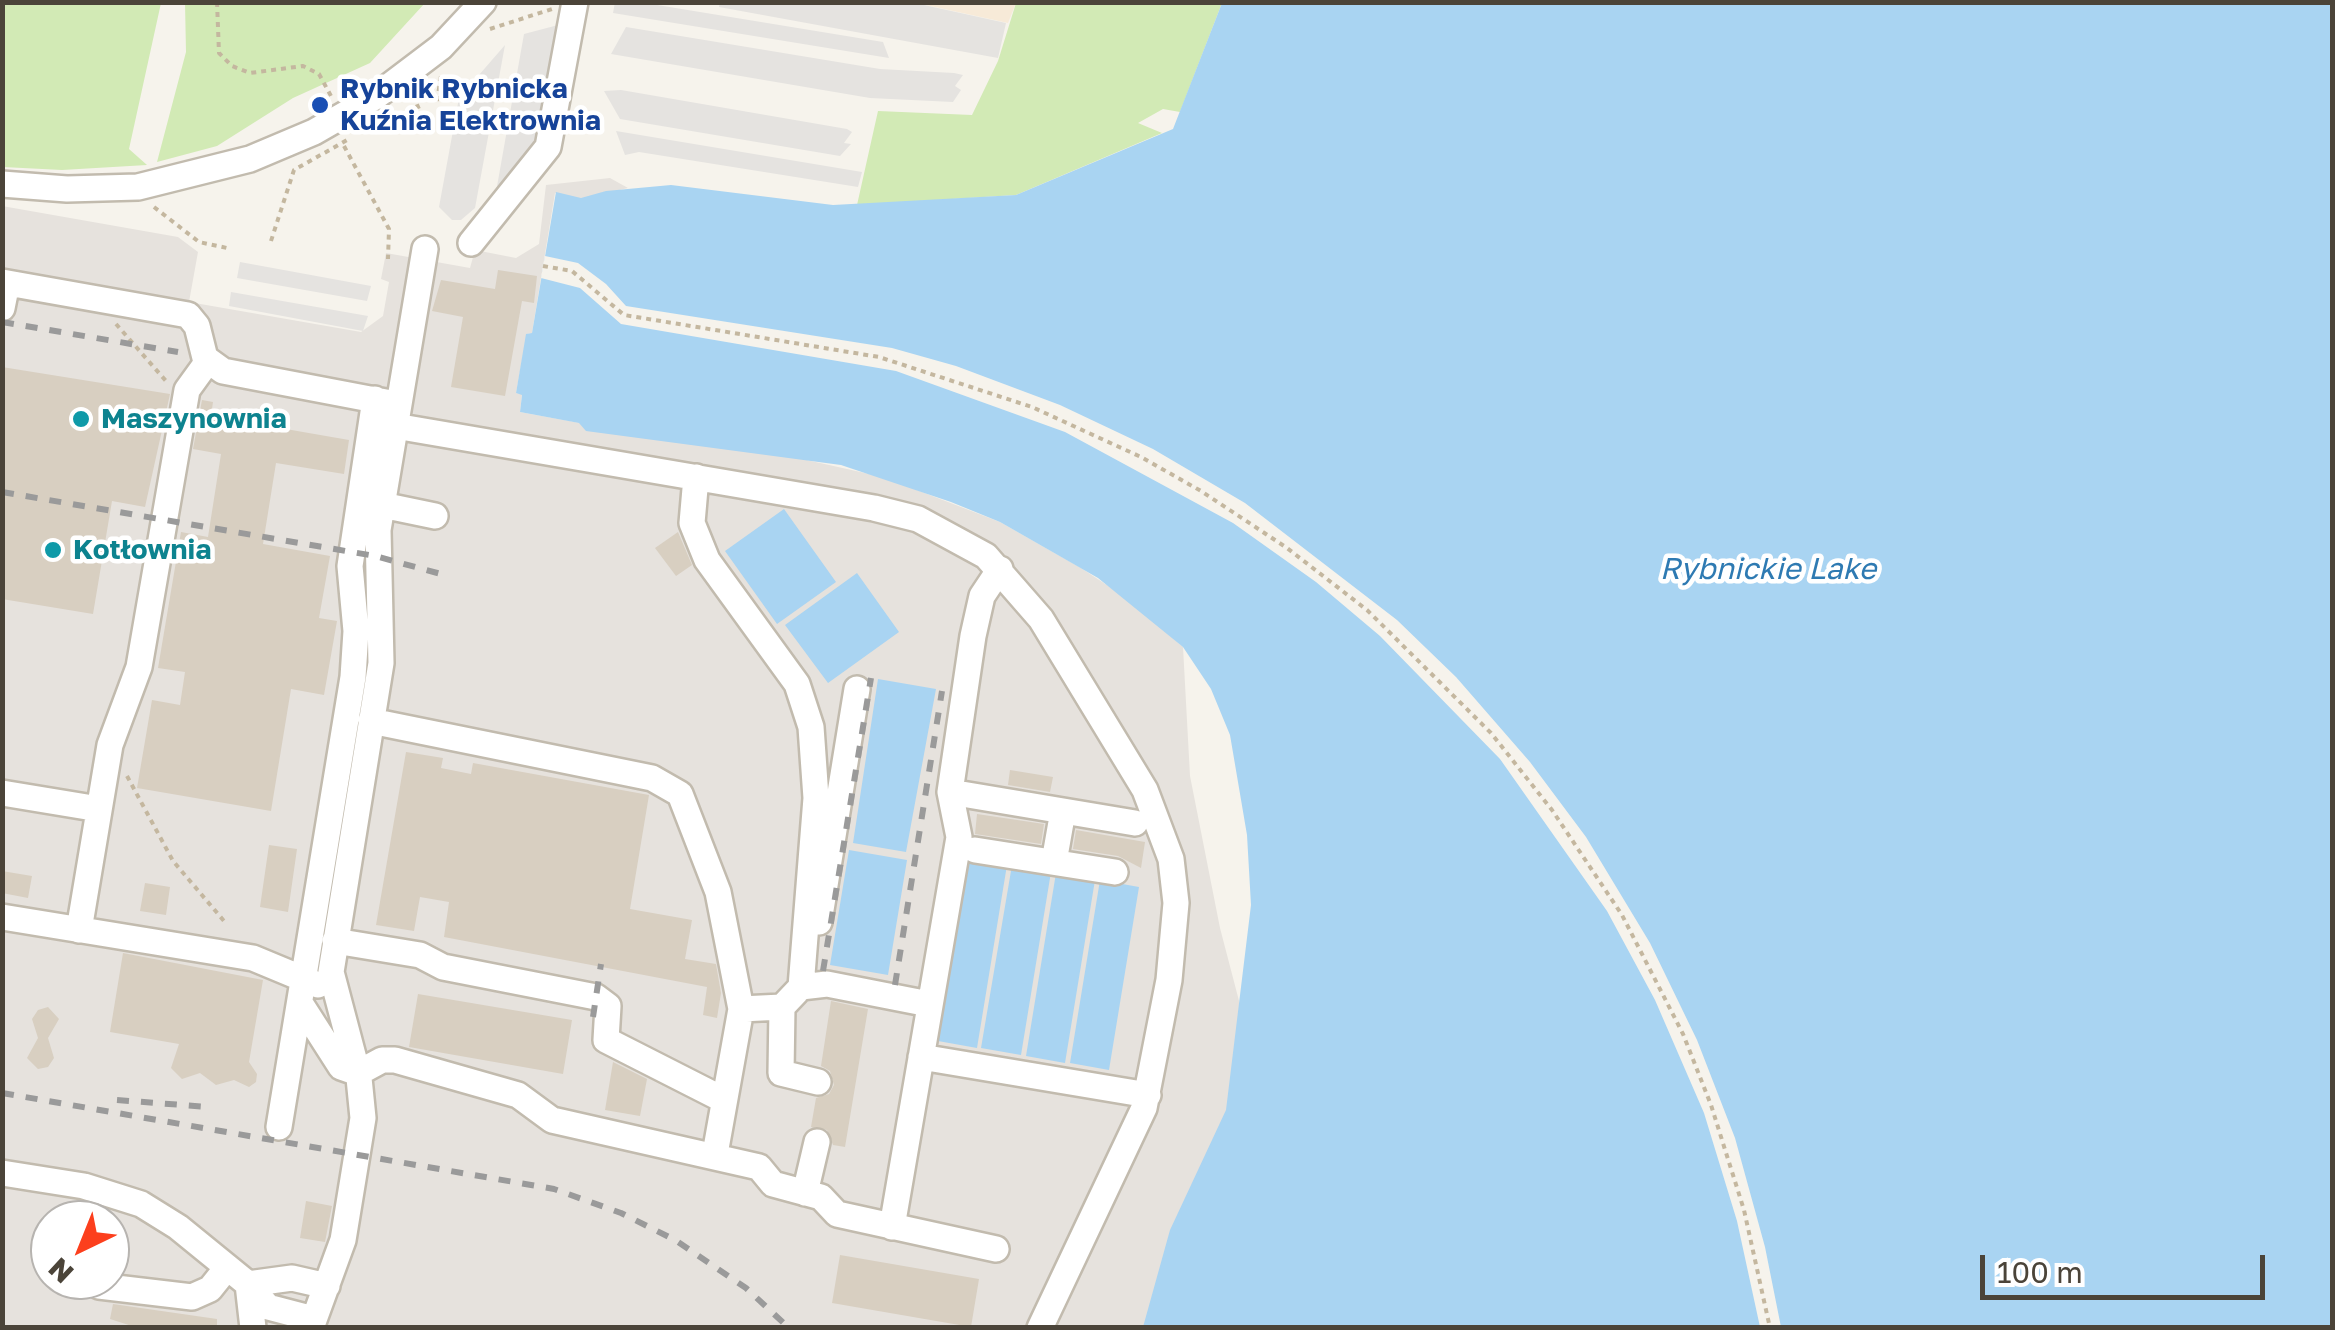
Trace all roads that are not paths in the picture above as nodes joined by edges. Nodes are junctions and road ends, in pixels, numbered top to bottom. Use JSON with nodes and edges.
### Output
{"nodes":[{"id":1,"x":483,"y":2,"type":"edge"},
{"id":2,"x":574,"y":3,"type":"edge"},
{"id":3,"x":2,"y":184,"type":"edge"},
{"id":4,"x":471,"y":243,"type":"dead end"},
{"id":5,"x":425,"y":249,"type":"dead end"},
{"id":6,"x":4,"y":291,"type":"edge"},
{"id":7,"x":208,"y":361,"type":"junction"},
{"id":8,"x":391,"y":415,"type":"junction"},
{"id":9,"x":368,"y":446,"type":"junction"},
{"id":10,"x":696,"y":477,"type":"junction"},
{"id":11,"x":382,"y":505,"type":"junction"},
{"id":12,"x":435,"y":516,"type":"dead end"},
{"id":13,"x":1000,"y":570,"type":"junction"},
{"id":14,"x":857,"y":689,"type":"dead end"},
{"id":15,"x":371,"y":721,"type":"junction"},
{"id":16,"x":950,"y":792,"type":"junction"},
{"id":17,"x":2,"y":794,"type":"edge"},
{"id":18,"x":99,"y":810,"type":"junction"},
{"id":19,"x":1063,"y":811,"type":"junction"},
{"id":20,"x":1135,"y":823,"type":"dead end"},
{"id":21,"x":975,"y":850,"type":"dead end"},
{"id":22,"x":1054,"y":862,"type":"junction"},
{"id":23,"x":1115,"y":872,"type":"dead end"},
{"id":24,"x":2,"y":917,"type":"edge"},
{"id":25,"x":80,"y":930,"type":"junction"},
{"id":26,"x":335,"y":941,"type":"junction"},
{"id":27,"x":805,"y":987,"type":"junction"},
{"id":28,"x":332,"y":988,"type":"junction"},
{"id":29,"x":303,"y":992,"type":"junction"},
{"id":30,"x":929,"y":1004,"type":"junction"},
{"id":31,"x":782,"y":1008,"type":"junction"},
{"id":32,"x":741,"y":1009,"type":"junction"},
{"id":33,"x":921,"y":1057,"type":"junction"},
{"id":34,"x":358,"y":1073,"type":"junction"},
{"id":35,"x":818,"y":1082,"type":"dead end"},
{"id":36,"x":1148,"y":1094,"type":"junction"},
{"id":37,"x":724,"y":1100,"type":"junction"},
{"id":38,"x":279,"y":1127,"type":"dead end"},
{"id":39,"x":818,"y":1142,"type":"dead end"},
{"id":40,"x":714,"y":1154,"type":"junction"},
{"id":41,"x":2,"y":1173,"type":"edge"},
{"id":42,"x":805,"y":1193,"type":"junction"},
{"id":43,"x":892,"y":1227,"type":"junction"},
{"id":44,"x":996,"y":1249,"type":"dead end"},
{"id":45,"x":226,"y":1269,"type":"junction"},
{"id":46,"x":248,"y":1284,"type":"junction"},
{"id":47,"x":328,"y":1286,"type":"junction"},
{"id":48,"x":130,"y":1290,"type":"edge"},
{"id":49,"x":312,"y":1324,"type":"edge"},
{"id":50,"x":253,"y":1328,"type":"edge"},
{"id":51,"x":1040,"y":1328,"type":"edge"}],
"edges":[{"from":1,"to":3,"type":"street"},
{"from":2,"to":4,"type":"street"},
{"from":5,"to":8,"type":"street"},
{"from":6,"to":7,"type":"street"},
{"from":7,"to":8,"type":"street"},
{"from":7,"to":18,"type":"street"},
{"from":8,"to":9,"type":"street"},
{"from":8,"to":9,"type":"street"},
{"from":8,"to":10,"type":"street"},
{"from":8,"to":11,"type":"street"},
{"from":9,"to":29,"type":"street"},
{"from":10,"to":13,"type":"street"},
{"from":10,"to":27,"type":"street"},
{"from":11,"to":12,"type":"street"},
{"from":11,"to":15,"type":"street"},
{"from":13,"to":16,"type":"street"},
{"from":13,"to":36,"type":"street"},
{"from":14,"to":27,"type":"street"},
{"from":15,"to":26,"type":"street"},
{"from":15,"to":32,"type":"street"},
{"from":16,"to":19,"type":"street"},
{"from":16,"to":30,"type":"street"},
{"from":17,"to":18,"type":"street"},
{"from":18,"to":25,"type":"street"},
{"from":19,"to":20,"type":"street"},
{"from":19,"to":22,"type":"street"},
{"from":21,"to":22,"type":"street"},
{"from":22,"to":23,"type":"street"},
{"from":24,"to":25,"type":"street"},
{"from":25,"to":29,"type":"street"},
{"from":26,"to":28,"type":"street"},
{"from":26,"to":37,"type":"street"},
{"from":27,"to":30,"type":"street"},
{"from":27,"to":31,"type":"street"},
{"from":28,"to":29,"type":"street"},
{"from":28,"to":34,"type":"street"},
{"from":29,"to":34,"type":"street"},
{"from":29,"to":38,"type":"street"},
{"from":30,"to":33,"type":"street"},
{"from":31,"to":32,"type":"street"},
{"from":31,"to":35,"type":"street"},
{"from":32,"to":37,"type":"street"},
{"from":33,"to":36,"type":"street"},
{"from":33,"to":43,"type":"street"},
{"from":34,"to":40,"type":"street"},
{"from":34,"to":47,"type":"street"},
{"from":36,"to":51,"type":"street"},
{"from":37,"to":40,"type":"street"},
{"from":39,"to":42,"type":"street"},
{"from":40,"to":42,"type":"street"},
{"from":41,"to":45,"type":"street"},
{"from":42,"to":43,"type":"street"},
{"from":43,"to":44,"type":"street"},
{"from":45,"to":46,"type":"street"},
{"from":45,"to":48,"type":"street"},
{"from":46,"to":47,"type":"street"},
{"from":46,"to":49,"type":"street"},
{"from":46,"to":50,"type":"street"},
{"from":47,"to":49,"type":"street"}]}
